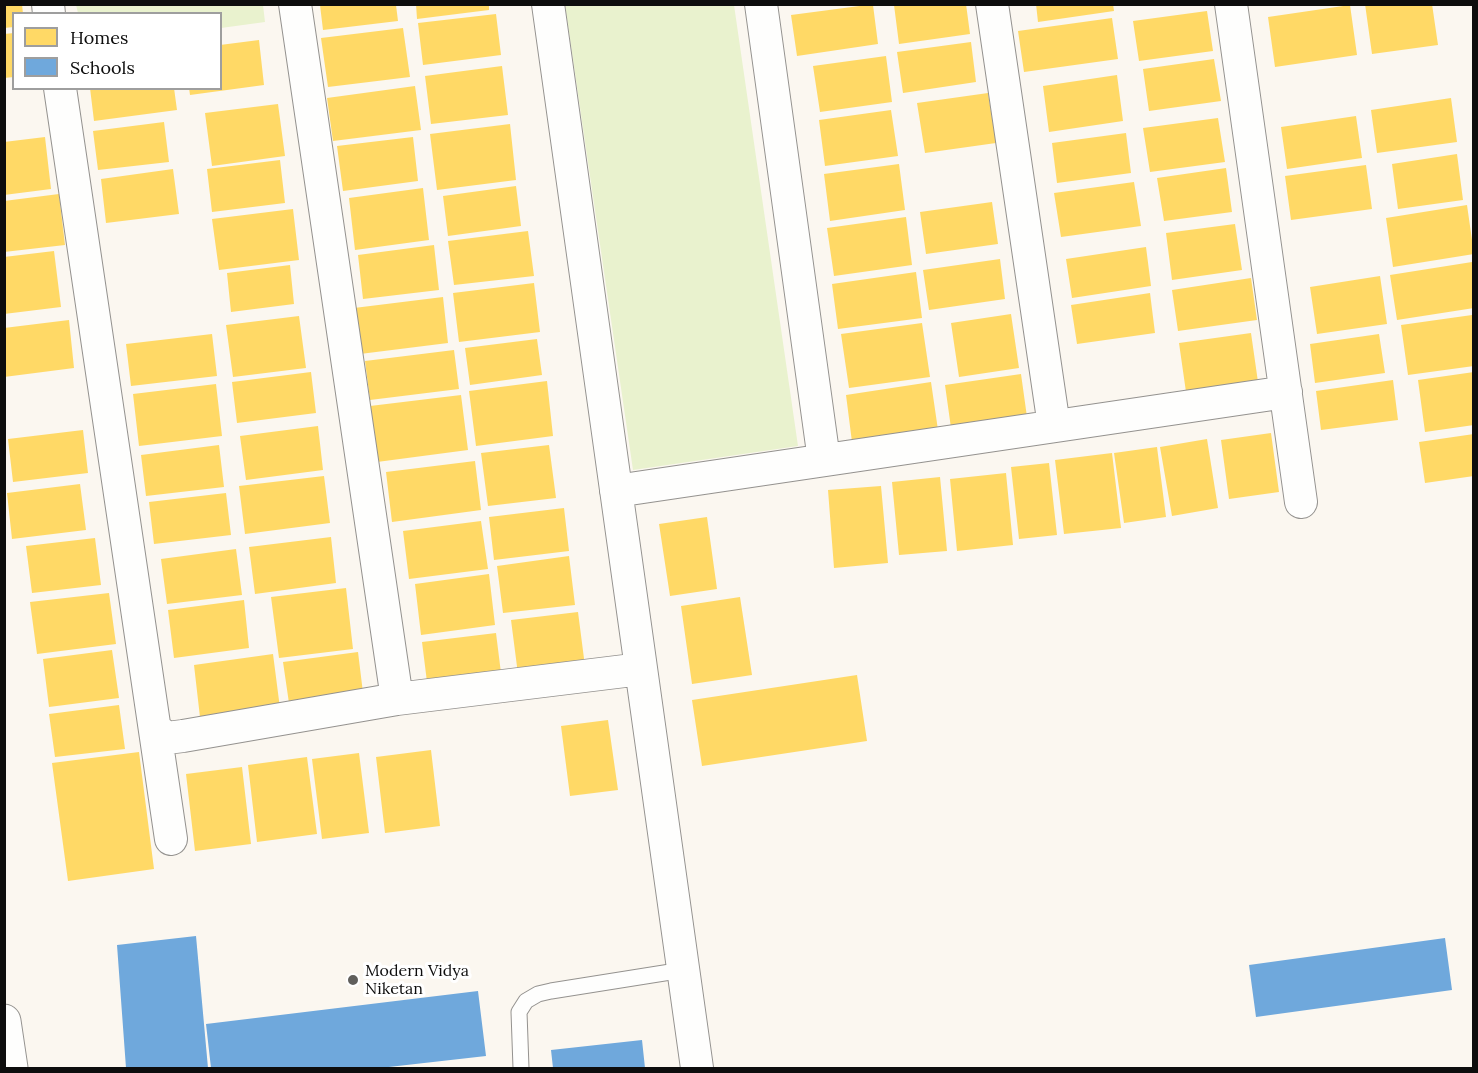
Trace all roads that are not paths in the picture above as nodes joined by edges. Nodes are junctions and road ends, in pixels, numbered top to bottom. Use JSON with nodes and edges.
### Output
{"nodes":[{"id":1,"x":295,"y":4,"type":"edge"},
{"id":2,"x":548,"y":4,"type":"edge"},
{"id":3,"x":761,"y":4,"type":"edge"},
{"id":4,"x":992,"y":4,"type":"edge"},
{"id":5,"x":1231,"y":4,"type":"edge"},
{"id":6,"x":60,"y":90,"type":"edge"},
{"id":7,"x":1286,"y":392,"type":"junction"},
{"id":8,"x":1054,"y":426,"type":"junction"},
{"id":9,"x":824,"y":460,"type":"junction"},
{"id":10,"x":616,"y":492,"type":"junction"},
{"id":11,"x":1301,"y":502,"type":"dead end"},
{"id":12,"x":641,"y":669,"type":"junction"},
{"id":13,"x":397,"y":699,"type":"junction"},
{"id":14,"x":155,"y":729,"type":"junction"},
{"id":15,"x":171,"y":839,"type":"dead end"},
{"id":16,"x":683,"y":970,"type":"junction"},
{"id":17,"x":4,"y":1021,"type":"edge"},
{"id":18,"x":11,"y":1068,"type":"edge"},
{"id":19,"x":521,"y":1068,"type":"edge"},
{"id":20,"x":697,"y":1068,"type":"edge"}],
"edges":[{"from":1,"to":13,"type":"street"},
{"from":2,"to":10,"type":"street"},
{"from":3,"to":9,"type":"street"},
{"from":4,"to":8,"type":"street"},
{"from":5,"to":7,"type":"street"},
{"from":6,"to":14,"type":"street"},
{"from":7,"to":8,"type":"street"},
{"from":7,"to":11,"type":"street"},
{"from":8,"to":9,"type":"street"},
{"from":9,"to":10,"type":"street"},
{"from":10,"to":12,"type":"street"},
{"from":12,"to":13,"type":"street"},
{"from":12,"to":16,"type":"street"},
{"from":13,"to":14,"type":"street"},
{"from":14,"to":15,"type":"street"},
{"from":16,"to":19,"type":"lane"},
{"from":16,"to":20,"type":"street"},
{"from":17,"to":18,"type":"street"}]}
